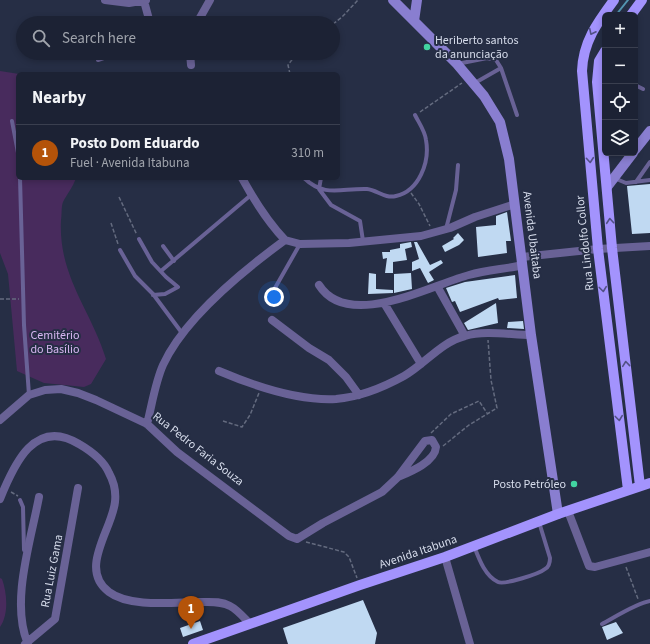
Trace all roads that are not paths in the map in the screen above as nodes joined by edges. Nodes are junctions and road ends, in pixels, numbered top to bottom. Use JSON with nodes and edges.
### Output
{"nodes":[{"id":1,"x":105,"y":0,"type":"edge"},
{"id":2,"x":145,"y":0,"type":"edge"},
{"id":3,"x":210,"y":0,"type":"edge"},
{"id":4,"x":393,"y":0,"type":"edge"},
{"id":5,"x":417,"y":0,"type":"edge"},
{"id":6,"x":614,"y":0,"type":"edge"},
{"id":7,"x":642,"y":0,"type":"edge"},
{"id":8,"x":633,"y":12,"type":"edge"},
{"id":9,"x":148,"y":16,"type":"edge"},
{"id":10,"x":201,"y":16,"type":"edge"},
{"id":11,"x":414,"y":21,"type":"junction"},
{"id":12,"x":191,"y":60,"type":"edge"},
{"id":13,"x":457,"y":64,"type":"junction"},
{"id":14,"x":191,"y":65,"type":"dead end"},
{"id":15,"x":501,"y":68,"type":"junction"},
{"id":16,"x":601,"y":68,"type":"edge"},
{"id":17,"x":471,"y":81,"type":"junction"},
{"id":18,"x":638,"y":86,"type":"edge"},
{"id":19,"x":643,"y":89,"type":"dead end"},
{"id":20,"x":415,"y":115,"type":"road end"},
{"id":21,"x":517,"y":115,"type":"dead end"},
{"id":22,"x":12,"y":121,"type":"dead end"},
{"id":23,"x":648,"y":137,"type":"edge"},
{"id":24,"x":16,"y":142,"type":"edge"},
{"id":25,"x":638,"y":147,"type":"edge"},
{"id":26,"x":631,"y":156,"type":"edge"},
{"id":27,"x":650,"y":162,"type":"edge"},
{"id":28,"x":458,"y":165,"type":"dead end"},
{"id":29,"x":613,"y":178,"type":"junction"},
{"id":30,"x":20,"y":180,"type":"edge"},
{"id":31,"x":243,"y":180,"type":"edge"},
{"id":32,"x":307,"y":180,"type":"edge"},
{"id":33,"x":321,"y":180,"type":"edge"},
{"id":34,"x":650,"y":180,"type":"edge"},
{"id":35,"x":636,"y":182,"type":"junction"},
{"id":36,"x":607,"y":187,"type":"junction"},
{"id":37,"x":319,"y":189,"type":"junction"},
{"id":38,"x":251,"y":195,"type":"junction"},
{"id":39,"x":515,"y":204,"type":"junction"},
{"id":40,"x":446,"y":230,"type":"junction"},
{"id":41,"x":139,"y":239,"type":"road end"},
{"id":42,"x":285,"y":240,"type":"junction"},
{"id":43,"x":363,"y":242,"type":"junction"},
{"id":44,"x":300,"y":244,"type":"junction"},
{"id":45,"x":163,"y":246,"type":"dead end"},
{"id":46,"x":650,"y":246,"type":"edge"},
{"id":47,"x":612,"y":248,"type":"junction"},
{"id":48,"x":598,"y":249,"type":"junction"},
{"id":49,"x":120,"y":250,"type":"road end"},
{"id":50,"x":174,"y":261,"type":"junction"},
{"id":51,"x":523,"y":261,"type":"junction"},
{"id":52,"x":162,"y":271,"type":"junction"},
{"id":53,"x":319,"y":285,"type":"dead end"},
{"id":54,"x":437,"y":286,"type":"junction"},
{"id":55,"x":154,"y":295,"type":"junction"},
{"id":56,"x":270,"y":304,"type":"dead end"},
{"id":57,"x":384,"y":304,"type":"junction"},
{"id":58,"x":272,"y":320,"type":"dead end"},
{"id":59,"x":182,"y":333,"type":"junction"},
{"id":60,"x":531,"y":335,"type":"junction"},
{"id":61,"x":465,"y":336,"type":"junction"},
{"id":62,"x":421,"y":364,"type":"junction"},
{"id":63,"x":219,"y":371,"type":"dead end"},
{"id":64,"x":359,"y":394,"type":"junction"},
{"id":65,"x":29,"y":395,"type":"junction"},
{"id":66,"x":0,"y":420,"type":"edge"},
{"id":67,"x":147,"y":424,"type":"junction"},
{"id":68,"x":398,"y":477,"type":"junction"},
{"id":69,"x":645,"y":484,"type":"edge"},
{"id":70,"x":78,"y":488,"type":"dead end"},
{"id":71,"x":628,"y":490,"type":"junction"},
{"id":72,"x":39,"y":497,"type":"dead end"},
{"id":73,"x":0,"y":499,"type":"edge"},
{"id":74,"x":20,"y":500,"type":"road end"},
{"id":75,"x":568,"y":511,"type":"junction"},
{"id":76,"x":558,"y":514,"type":"junction"},
{"id":77,"x":539,"y":521,"type":"junction"},
{"id":78,"x":474,"y":546,"type":"junction"},
{"id":79,"x":650,"y":552,"type":"edge"},
{"id":80,"x":445,"y":557,"type":"junction"},
{"id":81,"x":25,"y":570,"type":"junction"},
{"id":82,"x":650,"y":601,"type":"edge"},
{"id":83,"x":250,"y":624,"type":"junction"},
{"id":84,"x":602,"y":624,"type":"dead end"},
{"id":85,"x":27,"y":644,"type":"edge"},
{"id":86,"x":193,"y":644,"type":"edge"},
{"id":87,"x":470,"y":644,"type":"edge"}],
"edges":[{"from":1,"to":2,"type":"street"},
{"from":2,"to":9,"type":"street"},
{"from":3,"to":10,"type":"street"},
{"from":4,"to":11,"type":"main road","name":"Avenida Ubaitaba"},
{"from":5,"to":11,"type":"main road"},
{"from":6,"to":48,"type":"main road","name":"Rua Lindolfo Collor","one_way":true},
{"from":7,"to":8,"type":"main road"},
{"from":11,"to":13,"type":"main road","name":"Avenida Ubaitaba"},
{"from":12,"to":14,"type":"street"},
{"from":13,"to":15,"type":"lane"},
{"from":13,"to":17,"type":"main road","name":"Avenida Ubaitaba"},
{"from":15,"to":17,"type":"lane"},
{"from":15,"to":21,"type":"lane"},
{"from":16,"to":36,"type":"main road"},
{"from":17,"to":39,"type":"main road","name":"Avenida Ubaitaba"},
{"from":18,"to":19,"type":"lane"},
{"from":20,"to":37,"type":"lane"},
{"from":22,"to":24,"type":"lane"},
{"from":23,"to":25,"type":"main road"},
{"from":26,"to":29,"type":"main road"},
{"from":27,"to":35,"type":"lane"},
{"from":28,"to":40,"type":"lane"},
{"from":29,"to":35,"type":"lane"},
{"from":29,"to":36,"type":"main road"},
{"from":30,"to":65,"type":"lane"},
{"from":31,"to":38,"type":"street"},
{"from":32,"to":37,"type":"lane"},
{"from":33,"to":37,"type":"lane"},
{"from":34,"to":35,"type":"lane"},
{"from":47,"to":36,"type":"main road","one_way":true},
{"from":37,"to":43,"type":"lane"},
{"from":38,"to":42,"type":"street"},
{"from":38,"to":50,"type":"lane"},
{"from":39,"to":40,"type":"street"},
{"from":39,"to":51,"type":"main road","name":"Avenida Ubaitaba"},
{"from":40,"to":43,"type":"street"},
{"from":41,"to":52,"type":"lane"},
{"from":42,"to":44,"type":"street"},
{"from":42,"to":59,"type":"street"},
{"from":43,"to":44,"type":"street"},
{"from":44,"to":56,"type":"lane"},
{"from":45,"to":50,"type":"lane"},
{"from":46,"to":47,"type":"street"},
{"from":47,"to":48,"type":"street"},
{"from":69,"to":47,"type":"main road","one_way":true},
{"from":48,"to":51,"type":"street"},
{"from":48,"to":71,"type":"main road","name":"Rua Lindolfo Collor","one_way":true},
{"from":49,"to":55,"type":"lane"},
{"from":50,"to":52,"type":"lane"},
{"from":51,"to":54,"type":"street"},
{"from":51,"to":60,"type":"main road","name":"Avenida Ubaitaba"},
{"from":52,"to":55,"type":"lane"},
{"from":53,"to":57,"type":"street"},
{"from":54,"to":57,"type":"street"},
{"from":54,"to":61,"type":"street"},
{"from":55,"to":59,"type":"lane"},
{"from":57,"to":62,"type":"street"},
{"from":58,"to":64,"type":"street"},
{"from":59,"to":67,"type":"street"},
{"from":60,"to":61,"type":"street"},
{"from":60,"to":76,"type":"main road","name":"Avenida Ubaitaba"},
{"from":61,"to":62,"type":"street"},
{"from":62,"to":64,"type":"street"},
{"from":63,"to":64,"type":"street"},
{"from":65,"to":66,"type":"street","name":"Rua Pedro Faria Souza"},
{"from":65,"to":67,"type":"street","name":"Rua Pedro Faria Souza"},
{"from":67,"to":68,"type":"street","name":"Rua Pedro Faria Souza"},
{"from":68,"to":68,"type":"street"},
{"from":69,"to":71,"type":"main road","name":"Avenida Itabuna"},
{"from":70,"to":85,"type":"street","name":"Rua Luiz Gama"},
{"from":71,"to":75,"type":"main road","name":"Avenida Itabuna"},
{"from":72,"to":81,"type":"street"},
{"from":73,"to":83,"type":"street"},
{"from":74,"to":81,"type":"lane"},
{"from":75,"to":76,"type":"main road","name":"Avenida Itabuna"},
{"from":75,"to":79,"type":"street"},
{"from":76,"to":77,"type":"main road","name":"Avenida Itabuna"},
{"from":77,"to":78,"type":"main road","name":"Avenida Itabuna"},
{"from":77,"to":78,"type":"lane"},
{"from":78,"to":80,"type":"main road","name":"Avenida Itabuna"},
{"from":80,"to":83,"type":"main road","name":"Avenida Itabuna"},
{"from":80,"to":87,"type":"street"},
{"from":81,"to":85,"type":"street"},
{"from":82,"to":84,"type":"lane"},
{"from":83,"to":86,"type":"main road","name":"Avenida Itabuna"}]}
